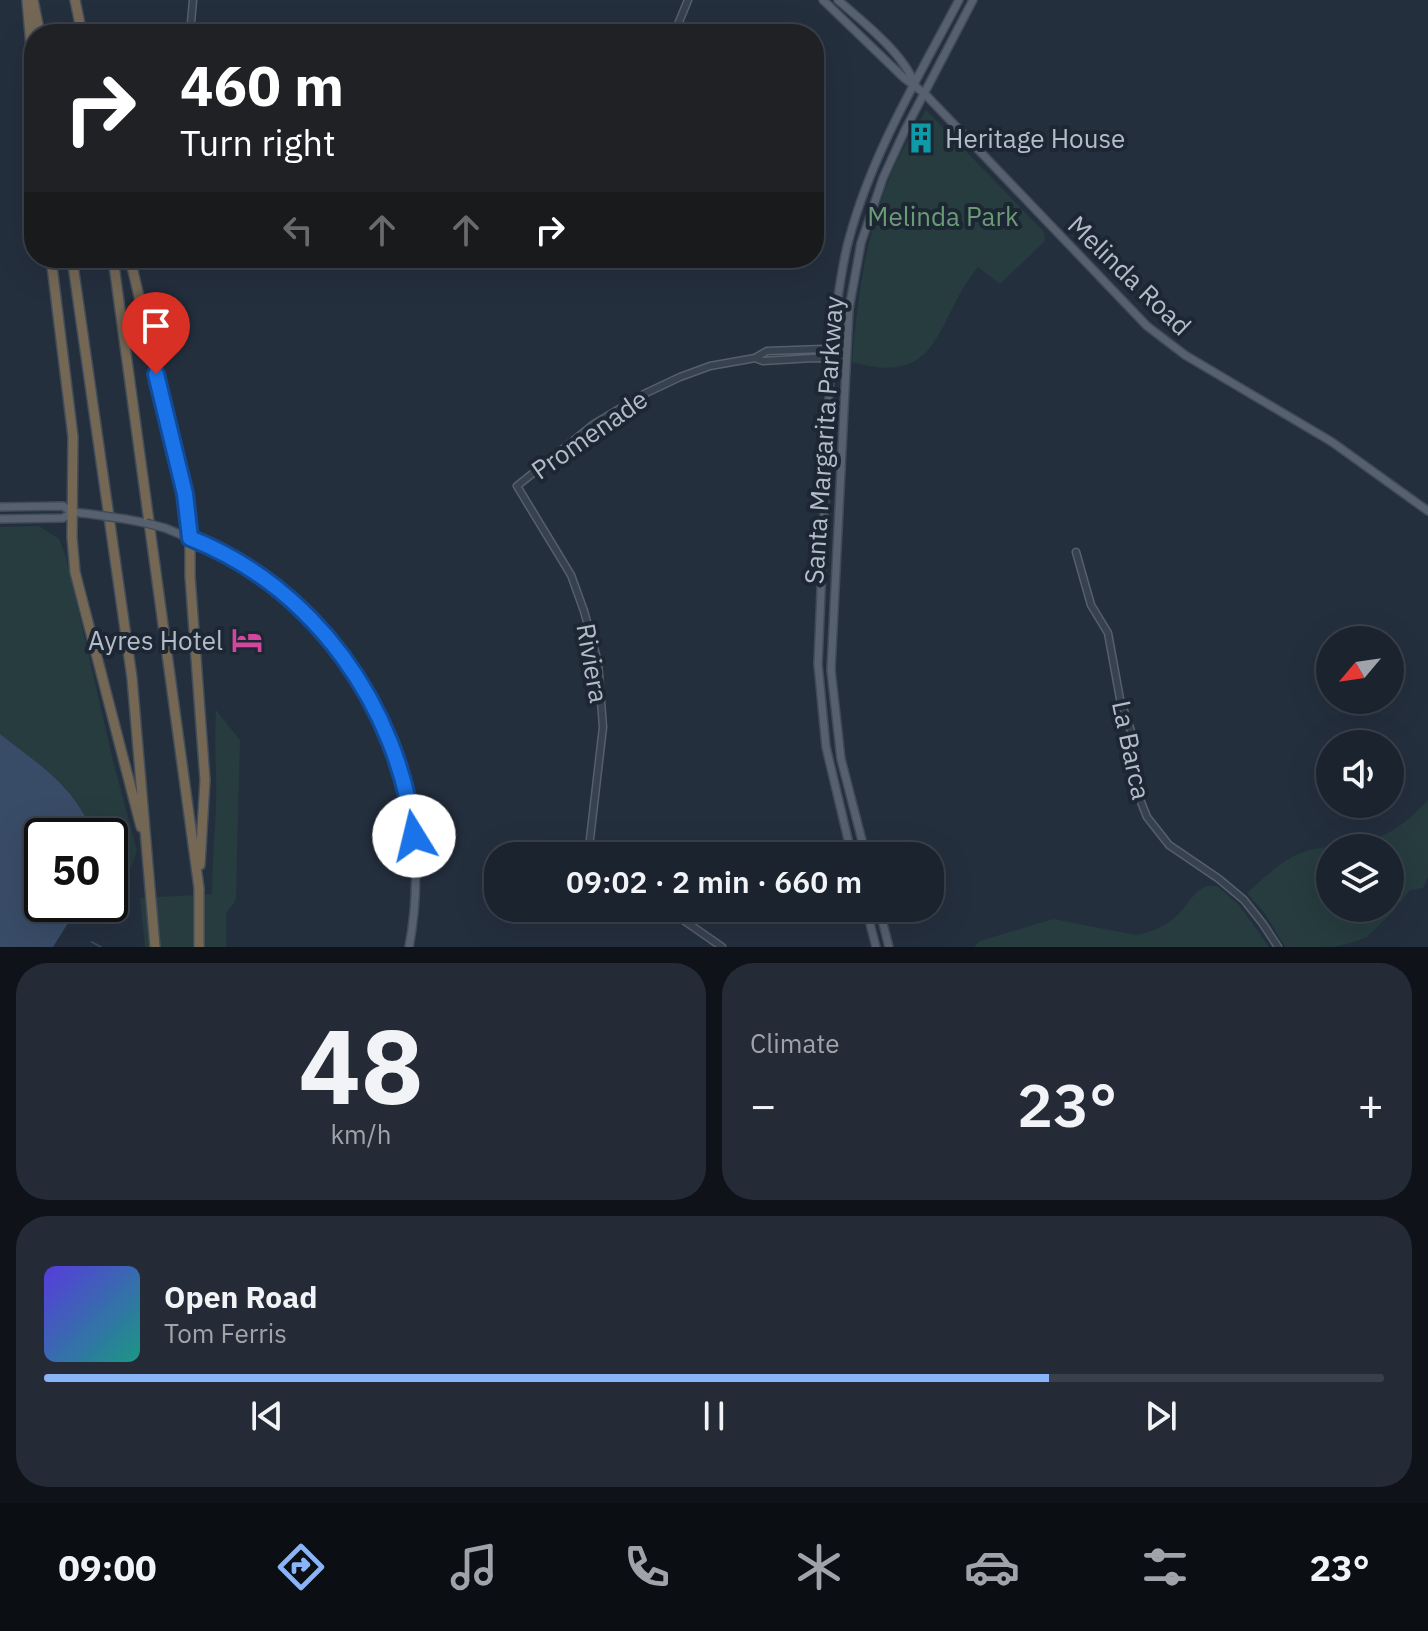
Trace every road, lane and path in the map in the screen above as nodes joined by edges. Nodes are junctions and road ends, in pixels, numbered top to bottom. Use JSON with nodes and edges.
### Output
{"nodes":[{"id":1,"x":27,"y":0,"type":"edge"},
{"id":2,"x":33,"y":0,"type":"edge"},
{"id":3,"x":75,"y":0,"type":"edge"},
{"id":4,"x":193,"y":0,"type":"edge"},
{"id":5,"x":688,"y":0,"type":"edge"},
{"id":6,"x":823,"y":0,"type":"edge"},
{"id":7,"x":838,"y":0,"type":"edge"},
{"id":8,"x":959,"y":0,"type":"edge"},
{"id":9,"x":973,"y":0,"type":"edge"},
{"id":10,"x":29,"y":24,"type":"edge"},
{"id":11,"x":38,"y":24,"type":"edge"},
{"id":12,"x":80,"y":24,"type":"edge"},
{"id":13,"x":191,"y":24,"type":"edge"},
{"id":14,"x":678,"y":24,"type":"edge"},
{"id":15,"x":914,"y":83,"type":"junction"},
{"id":16,"x":924,"y":93,"type":"junction"},
{"id":17,"x":52,"y":268,"type":"edge"},
{"id":18,"x":73,"y":268,"type":"edge"},
{"id":19,"x":114,"y":268,"type":"edge"},
{"id":20,"x":132,"y":268,"type":"edge"},
{"id":21,"x":827,"y":348,"type":"junction"},
{"id":22,"x":785,"y":349,"type":"junction"},
{"id":23,"x":845,"y":349,"type":"junction"},
{"id":24,"x":755,"y":358,"type":"junction"},
{"id":25,"x":786,"y":359,"type":"junction"},
{"id":26,"x":831,"y":359,"type":"junction"},
{"id":27,"x":845,"y":359,"type":"junction"},
{"id":28,"x":517,"y":486,"type":"joint"},
{"id":29,"x":0,"y":507,"type":"edge"},
{"id":30,"x":1428,"y":511,"type":"edge"},
{"id":31,"x":72,"y":512,"type":"junction"},
{"id":32,"x":0,"y":519,"type":"edge"},
{"id":33,"x":190,"y":538,"type":"junction"},
{"id":34,"x":1076,"y":552,"type":"dead end"},
{"id":35,"x":590,"y":842,"type":"edge"},
{"id":36,"x":849,"y":842,"type":"edge"},
{"id":37,"x":862,"y":842,"type":"edge"},
{"id":38,"x":149,"y":857,"type":"junction"},
{"id":39,"x":199,"y":888,"type":"junction"},
{"id":40,"x":686,"y":922,"type":"edge"},
{"id":41,"x":869,"y":922,"type":"edge"},
{"id":42,"x":883,"y":922,"type":"edge"},
{"id":43,"x":889,"y":945,"type":"edge"},
{"id":44,"x":155,"y":947,"type":"edge"},
{"id":45,"x":199,"y":947,"type":"edge"},
{"id":46,"x":409,"y":947,"type":"edge"},
{"id":47,"x":722,"y":947,"type":"edge"},
{"id":48,"x":875,"y":947,"type":"edge"},
{"id":49,"x":1278,"y":947,"type":"edge"}],
"edges":[{"from":1,"to":10,"type":"highway"},
{"from":2,"to":11,"type":"highway"},
{"from":3,"to":12,"type":"highway"},
{"from":4,"to":13,"type":"street"},
{"from":5,"to":14,"type":"street"},
{"from":6,"to":15,"type":"main road","name":"Melinda Road"},
{"from":7,"to":15,"type":"main road","name":"Melinda Road"},
{"from":8,"to":15,"type":"main road","name":"Santa Margarita Parkway"},
{"from":9,"to":16,"type":"main road","name":"Santa Margarita Parkway"},
{"from":15,"to":16,"type":"main road","name":"Melinda Road"},
{"from":15,"to":21,"type":"main road","name":"Santa Margarita Parkway"},
{"from":16,"to":23,"type":"main road","name":"Santa Margarita Parkway"},
{"from":16,"to":30,"type":"main road","name":"Melinda Road"},
{"from":17,"to":31,"type":"highway"},
{"from":18,"to":38,"type":"highway"},
{"from":19,"to":39,"type":"highway"},
{"from":20,"to":33,"type":"highway"},
{"from":21,"to":22,"type":"street","name":"Promenade"},
{"from":21,"to":23,"type":"street","name":"Promenade"},
{"from":21,"to":26,"type":"main road","name":"Santa Margarita Parkway"},
{"from":22,"to":24,"type":"street","name":"Promenade"},
{"from":22,"to":25,"type":"street"},
{"from":23,"to":27,"type":"main road","name":"Santa Margarita Parkway"},
{"from":24,"to":25,"type":"street","name":"Promenade"},
{"from":24,"to":28,"type":"street","name":"Promenade"},
{"from":25,"to":26,"type":"street","name":"Promenade"},
{"from":26,"to":27,"type":"street","name":"Promenade"},
{"from":26,"to":36,"type":"main road","name":"Santa Margarita Parkway"},
{"from":27,"to":37,"type":"main road","name":"Santa Margarita Parkway"},
{"from":28,"to":35,"type":"street","name":"Riviera"},
{"from":29,"to":31,"type":"main road"},
{"from":31,"to":32,"type":"main road"},
{"from":31,"to":33,"type":"main road","bridge":true},
{"from":31,"to":38,"type":"highway"},
{"from":33,"to":39,"type":"highway"},
{"from":33,"to":46,"type":"main road"},
{"from":34,"to":49,"type":"street","name":"La Barca"},
{"from":38,"to":44,"type":"highway"},
{"from":39,"to":45,"type":"highway"},
{"from":40,"to":47,"type":"street"},
{"from":41,"to":48,"type":"main road"},
{"from":42,"to":43,"type":"main road"},
{"from":43,"to":48,"type":"street"}]}
